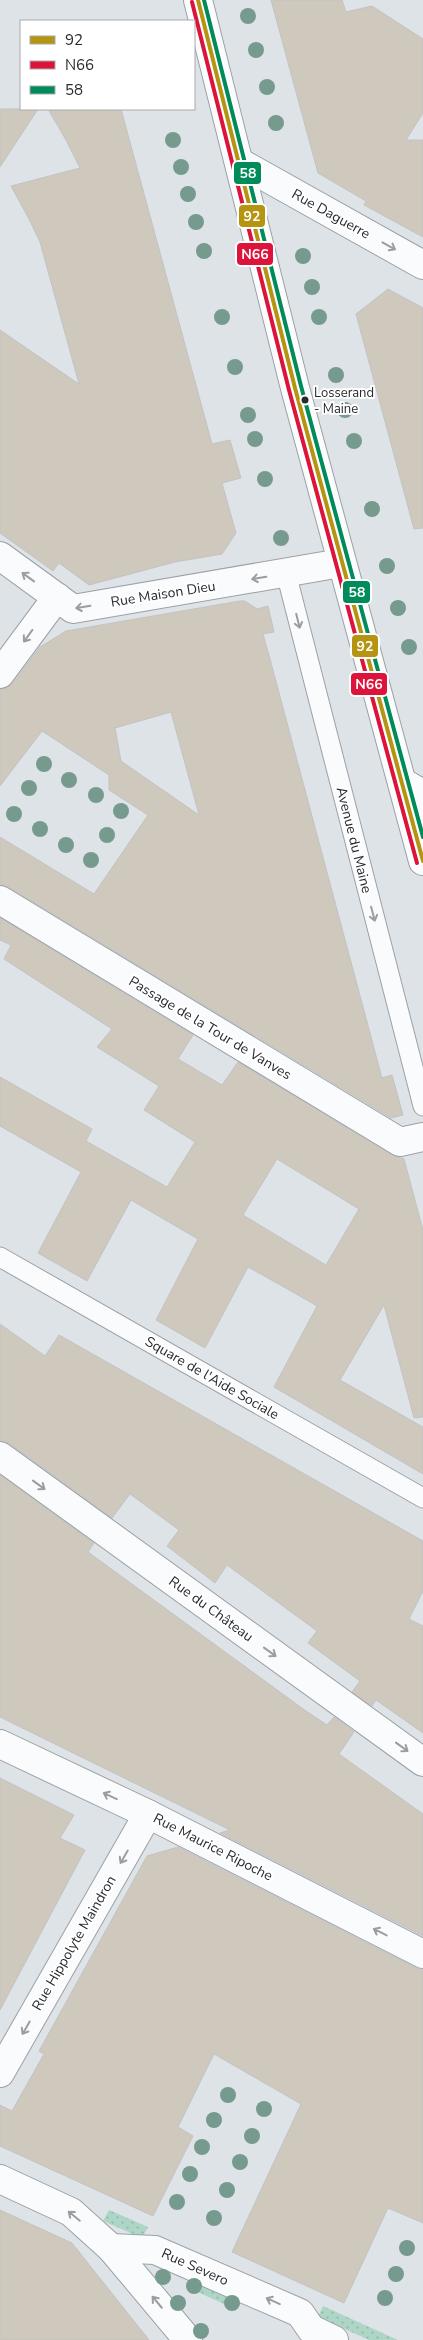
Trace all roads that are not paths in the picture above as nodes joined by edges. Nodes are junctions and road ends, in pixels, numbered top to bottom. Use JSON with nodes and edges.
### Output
{"nodes":[{"id":1,"x":198,"y":0,"type":"edge"},
{"id":2,"x":240,"y":162,"type":"junction"},
{"id":3,"x":423,"y":265,"type":"edge"},
{"id":4,"x":0,"y":556,"type":"edge"},
{"id":5,"x":341,"y":563,"type":"junction"},
{"id":6,"x":286,"y":573,"type":"junction"},
{"id":7,"x":57,"y":597,"type":"junction"},
{"id":8,"x":0,"y":674,"type":"edge"},
{"id":9,"x":412,"y":788,"type":"edge"},
{"id":10,"x":423,"y":861,"type":"edge"},
{"id":11,"x":0,"y":900,"type":"edge"},
{"id":12,"x":423,"y":1106,"type":"edge"},
{"id":13,"x":423,"y":1137,"type":"edge"},
{"id":14,"x":0,"y":1257,"type":"edge"},
{"id":15,"x":0,"y":1456,"type":"edge"},
{"id":16,"x":423,"y":1498,"type":"edge"},
{"id":17,"x":0,"y":1744,"type":"edge"},
{"id":18,"x":423,"y":1762,"type":"edge"},
{"id":19,"x":148,"y":1814,"type":"junction"},
{"id":20,"x":423,"y":1954,"type":"edge"},
{"id":21,"x":0,"y":2073,"type":"edge"},
{"id":22,"x":0,"y":2178,"type":"edge"},
{"id":23,"x":111,"y":2248,"type":"junction"},
{"id":24,"x":188,"y":2340,"type":"edge"},
{"id":25,"x":334,"y":2340,"type":"edge"}],
"edges":[{"from":1,"to":2,"type":"street"},
{"from":2,"to":3,"type":"street","name":"Rue Daguerre","one_way":true},
{"from":2,"to":5,"type":"street"},
{"from":7,"to":4,"type":"street","name":"Rue Maison Dieu","one_way":true},
{"from":5,"to":6,"type":"street","name":"Rue Maison Dieu"},
{"from":5,"to":9,"type":"street"},
{"from":6,"to":7,"type":"street","name":"Rue Maison Dieu","one_way":true},
{"from":6,"to":12,"type":"lane","name":"Avenue du Maine","one_way":true},
{"from":7,"to":8,"type":"street","one_way":true},
{"from":9,"to":10,"type":"street"},
{"from":11,"to":13,"type":"street","name":"Passage de la Tour de Vanves"},
{"from":14,"to":16,"type":"lane","name":"Square de l'Aide Sociale"},
{"from":15,"to":18,"type":"street","name":"Rue du Château","one_way":true},
{"from":19,"to":17,"type":"street","name":"Rue Maurice Ripoche","one_way":true},
{"from":20,"to":19,"type":"street","name":"Rue Maurice Ripoche","one_way":true},
{"from":19,"to":21,"type":"street","name":"Rue Hippolyte Maindron","one_way":true},
{"from":23,"to":22,"type":"street","one_way":true},
{"from":24,"to":23,"type":"street","one_way":true},
{"from":25,"to":23,"type":"street","name":"Rue Severo","one_way":true}]}
